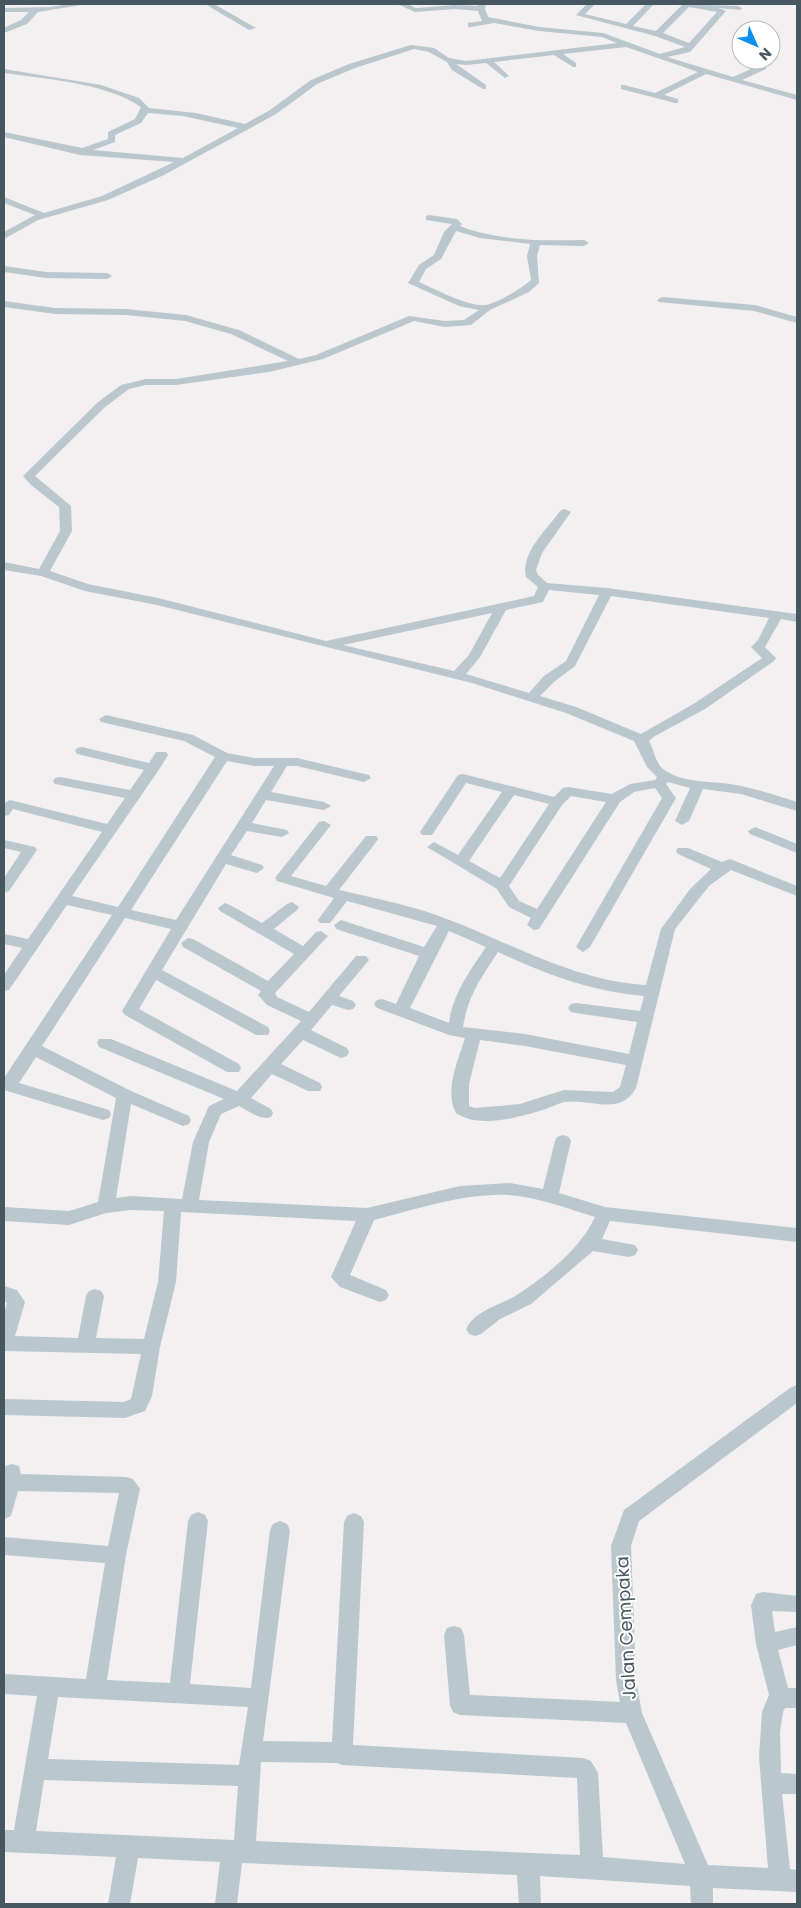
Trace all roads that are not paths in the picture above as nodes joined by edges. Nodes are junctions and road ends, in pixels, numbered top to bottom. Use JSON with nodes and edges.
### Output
{"nodes":[{"id":1,"x":83,"y":4,"type":"edge"},
{"id":2,"x":209,"y":4,"type":"edge"},
{"id":3,"x":401,"y":4,"type":"edge"},
{"id":4,"x":591,"y":4,"type":"edge"},
{"id":5,"x":650,"y":4,"type":"edge"},
{"id":6,"x":686,"y":4,"type":"edge"},
{"id":7,"x":702,"y":4,"type":"edge"},
{"id":8,"x":716,"y":5,"type":"edge"},
{"id":9,"x":482,"y":6,"type":"edge"},
{"id":10,"x":738,"y":8,"type":"dead end"},
{"id":11,"x":4,"y":10,"type":"edge"},
{"id":12,"x":35,"y":10,"type":"junction"},
{"id":13,"x":492,"y":21,"type":"junction"},
{"id":14,"x":472,"y":25,"type":"dead end"},
{"id":15,"x":627,"y":27,"type":"junction"},
{"id":16,"x":252,"y":28,"type":"dead end"},
{"id":17,"x":637,"y":29,"type":"junction"},
{"id":18,"x":4,"y":31,"type":"edge"},
{"id":19,"x":658,"y":34,"type":"junction"},
{"id":20,"x":610,"y":37,"type":"junction"},
{"id":21,"x":628,"y":44,"type":"junction"},
{"id":22,"x":689,"y":46,"type":"junction"},
{"id":23,"x":555,"y":52,"type":"junction"},
{"id":24,"x":658,"y":57,"type":"junction"},
{"id":25,"x":451,"y":61,"type":"junction"},
{"id":26,"x":488,"y":61,"type":"junction"},
{"id":27,"x":573,"y":65,"type":"dead end"},
{"id":28,"x":756,"y":70,"type":"edge"},
{"id":29,"x":4,"y":71,"type":"edge"},
{"id":30,"x":705,"y":72,"type":"junction"},
{"id":31,"x":505,"y":76,"type":"dead end"},
{"id":32,"x":734,"y":80,"type":"junction"},
{"id":33,"x":483,"y":87,"type":"dead end"},
{"id":34,"x":624,"y":87,"type":"dead end"},
{"id":35,"x":658,"y":95,"type":"junction"},
{"id":36,"x":797,"y":98,"type":"edge"},
{"id":37,"x":676,"y":101,"type":"dead end"},
{"id":38,"x":145,"y":110,"type":"junction"},
{"id":39,"x":246,"y":127,"type":"junction"},
{"id":40,"x":4,"y":135,"type":"edge"},
{"id":41,"x":80,"y":152,"type":"junction"},
{"id":42,"x":182,"y":160,"type":"junction"},
{"id":43,"x":4,"y":200,"type":"edge"},
{"id":44,"x":42,"y":215,"type":"junction"},
{"id":45,"x":430,"y":218,"type":"dead end"},
{"id":46,"x":455,"y":227,"type":"junction"},
{"id":47,"x":4,"y":236,"type":"edge"},
{"id":48,"x":536,"y":241,"type":"junction"},
{"id":49,"x":584,"y":243,"type":"dead end"},
{"id":50,"x":4,"y":269,"type":"edge"},
{"id":51,"x":107,"y":276,"type":"dead end"},
{"id":52,"x":662,"y":300,"type":"dead end"},
{"id":53,"x":4,"y":304,"type":"edge"},
{"id":54,"x":431,"y":308,"type":"dead end"},
{"id":55,"x":487,"y":308,"type":"junction"},
{"id":56,"x":418,"y":318,"type":"junction"},
{"id":57,"x":797,"y":320,"type":"edge"},
{"id":58,"x":295,"y":361,"type":"junction"},
{"id":59,"x":565,"y":512,"type":"dead end"},
{"id":60,"x":4,"y":566,"type":"edge"},
{"id":61,"x":43,"y":573,"type":"junction"},
{"id":62,"x":544,"y":586,"type":"junction"},
{"id":63,"x":607,"y":592,"type":"junction"},
{"id":64,"x":501,"y":607,"type":"junction"},
{"id":65,"x":777,"y":615,"type":"junction"},
{"id":66,"x":797,"y":618,"type":"edge"},
{"id":67,"x":325,"y":644,"type":"junction"},
{"id":68,"x":456,"y":676,"type":"junction"},
{"id":69,"x":532,"y":697,"type":"junction"},
{"id":70,"x":106,"y":719,"type":"dead end"},
{"id":71,"x":643,"y":740,"type":"junction"},
{"id":72,"x":82,"y":751,"type":"dead end"},
{"id":73,"x":223,"y":756,"type":"junction"},
{"id":74,"x":283,"y":762,"type":"junction"},
{"id":75,"x":364,"y":778,"type":"dead end"},
{"id":76,"x":663,"y":780,"type":"junction"},
{"id":77,"x":60,"y":781,"type":"dead end"},
{"id":78,"x":699,"y":784,"type":"junction"},
{"id":79,"x":510,"y":791,"type":"junction"},
{"id":80,"x":133,"y":795,"type":"junction"},
{"id":81,"x":263,"y":795,"type":"junction"},
{"id":82,"x":614,"y":799,"type":"junction"},
{"id":83,"x":557,"y":802,"type":"junction"},
{"id":84,"x":324,"y":806,"type":"dead end"},
{"id":85,"x":797,"y":806,"type":"edge"},
{"id":86,"x":4,"y":812,"type":"edge"},
{"id":87,"x":682,"y":820,"type":"dead end"},
{"id":88,"x":324,"y":825,"type":"dead end"},
{"id":89,"x":243,"y":826,"type":"junction"},
{"id":90,"x":109,"y":828,"type":"junction"},
{"id":91,"x":755,"y":831,"type":"dead end"},
{"id":92,"x":427,"y":832,"type":"dead end"},
{"id":93,"x":282,"y":834,"type":"dead end"},
{"id":94,"x":371,"y":839,"type":"dead end"},
{"id":95,"x":4,"y":844,"type":"edge"},
{"id":96,"x":434,"y":847,"type":"dead end"},
{"id":97,"x":797,"y":849,"type":"edge"},
{"id":98,"x":683,"y":851,"type":"dead end"},
{"id":99,"x":224,"y":858,"type":"junction"},
{"id":100,"x":461,"y":861,"type":"junction"},
{"id":101,"x":257,"y":868,"type":"dead end"},
{"id":102,"x":722,"y":868,"type":"junction"},
{"id":103,"x":502,"y":886,"type":"junction"},
{"id":104,"x":4,"y":888,"type":"edge"},
{"id":105,"x":797,"y":891,"type":"edge"},
{"id":106,"x":336,"y":894,"type":"junction"},
{"id":107,"x":63,"y":898,"type":"junction"},
{"id":108,"x":292,"y":907,"type":"dead end"},
{"id":109,"x":225,"y":908,"type":"dead end"},
{"id":110,"x":122,"y":912,"type":"junction"},
{"id":111,"x":325,"y":920,"type":"dead end"},
{"id":112,"x":446,"y":924,"type":"junction"},
{"id":113,"x":341,"y":925,"type":"dead end"},
{"id":114,"x":180,"y":926,"type":"junction"},
{"id":115,"x":263,"y":930,"type":"junction"},
{"id":116,"x":321,"y":936,"type":"dead end"},
{"id":117,"x":4,"y":938,"type":"edge"},
{"id":118,"x":188,"y":944,"type":"dead end"},
{"id":119,"x":31,"y":945,"type":"junction"},
{"id":120,"x":495,"y":946,"type":"junction"},
{"id":121,"x":583,"y":947,"type":"dead end"},
{"id":122,"x":304,"y":953,"type":"junction"},
{"id":123,"x":428,"y":954,"type":"junction"},
{"id":124,"x":361,"y":960,"type":"dead end"},
{"id":125,"x":154,"y":972,"type":"junction"},
{"id":126,"x":4,"y":986,"type":"edge"},
{"id":127,"x":270,"y":988,"type":"junction"},
{"id":128,"x":652,"y":991,"type":"junction"},
{"id":129,"x":329,"y":998,"type":"junction"},
{"id":130,"x":348,"y":1004,"type":"dead end"},
{"id":131,"x":382,"y":1004,"type":"dead end"},
{"id":132,"x":576,"y":1008,"type":"dead end"},
{"id":133,"x":400,"y":1010,"type":"junction"},
{"id":134,"x":644,"y":1017,"type":"junction"},
{"id":135,"x":311,"y":1019,"type":"junction"},
{"id":136,"x":262,"y":1031,"type":"dead end"},
{"id":137,"x":455,"y":1031,"type":"junction"},
{"id":138,"x":301,"y":1032,"type":"junction"},
{"id":139,"x":474,"y":1035,"type":"junction"},
{"id":140,"x":105,"y":1043,"type":"dead end"},
{"id":141,"x":34,"y":1050,"type":"junction"},
{"id":142,"x":341,"y":1052,"type":"dead end"},
{"id":143,"x":634,"y":1061,"type":"junction"},
{"id":144,"x":270,"y":1066,"type":"junction"},
{"id":145,"x":233,"y":1068,"type":"dead end"},
{"id":146,"x":6,"y":1084,"type":"edge"},
{"id":147,"x":314,"y":1087,"type":"dead end"},
{"id":148,"x":125,"y":1095,"type":"junction"},
{"id":149,"x":240,"y":1099,"type":"junction"},
{"id":150,"x":265,"y":1113,"type":"dead end"},
{"id":151,"x":103,"y":1114,"type":"dead end"},
{"id":152,"x":183,"y":1120,"type":"dead end"},
{"id":153,"x":563,"y":1141,"type":"dead end"},
{"id":154,"x":550,"y":1197,"type":"junction"},
{"id":155,"x":106,"y":1206,"type":"junction"},
{"id":156,"x":181,"y":1206,"type":"junction"},
{"id":157,"x":4,"y":1214,"type":"edge"},
{"id":158,"x":605,"y":1214,"type":"junction"},
{"id":159,"x":367,"y":1215,"type":"junction"},
{"id":160,"x":797,"y":1235,"type":"edge"},
{"id":161,"x":589,"y":1244,"type":"junction"},
{"id":162,"x":629,"y":1250,"type":"dead end"},
{"id":163,"x":4,"y":1293,"type":"edge"},
{"id":164,"x":380,"y":1295,"type":"dead end"},
{"id":165,"x":95,"y":1296,"type":"dead end"},
{"id":166,"x":475,"y":1329,"type":"dead end"},
{"id":167,"x":4,"y":1344,"type":"edge"},
{"id":168,"x":85,"y":1346,"type":"junction"},
{"id":169,"x":151,"y":1348,"type":"junction"},
{"id":170,"x":797,"y":1393,"type":"edge"},
{"id":171,"x":4,"y":1408,"type":"edge"},
{"id":172,"x":4,"y":1510,"type":"edge"},
{"id":173,"x":198,"y":1521,"type":"dead end"},
{"id":174,"x":354,"y":1522,"type":"dead end"},
{"id":175,"x":280,"y":1530,"type":"dead end"},
{"id":176,"x":4,"y":1546,"type":"edge"},
{"id":177,"x":116,"y":1555,"type":"junction"},
{"id":178,"x":795,"y":1604,"type":"dead end"},
{"id":179,"x":454,"y":1635,"type":"dead end"},
{"id":180,"x":797,"y":1636,"type":"edge"},
{"id":181,"x":766,"y":1644,"type":"junction"},
{"id":182,"x":4,"y":1684,"type":"edge"},
{"id":183,"x":49,"y":1687,"type":"junction"},
{"id":184,"x":95,"y":1689,"type":"junction"},
{"id":185,"x":179,"y":1694,"type":"junction"},
{"id":186,"x":788,"y":1697,"type":"edge"},
{"id":187,"x":260,"y":1698,"type":"junction"},
{"id":188,"x":632,"y":1713,"type":"junction"},
{"id":189,"x":251,"y":1751,"type":"junction"},
{"id":190,"x":342,"y":1753,"type":"junction"},
{"id":191,"x":36,"y":1769,"type":"junction"},
{"id":192,"x":251,"y":1776,"type":"junction"},
{"id":193,"x":772,"y":1783,"type":"junction"},
{"id":194,"x":797,"y":1784,"type":"edge"},
{"id":195,"x":14,"y":1841,"type":"edge"},
{"id":196,"x":129,"y":1848,"type":"junction"},
{"id":197,"x":238,"y":1853,"type":"junction"},
{"id":198,"x":528,"y":1866,"type":"junction"},
{"id":199,"x":592,"y":1867,"type":"junction"},
{"id":200,"x":701,"y":1876,"type":"junction"},
{"id":201,"x":789,"y":1880,"type":"edge"},
{"id":202,"x":119,"y":1904,"type":"edge"},
{"id":203,"x":226,"y":1904,"type":"edge"},
{"id":204,"x":530,"y":1904,"type":"edge"},
{"id":205,"x":702,"y":1904,"type":"edge"}],
"edges":[{"from":1,"to":12,"type":"street"},
{"from":2,"to":16,"type":"street"},
{"from":3,"to":9,"type":"street"},
{"from":4,"to":15,"type":"street"},
{"from":5,"to":15,"type":"street"},
{"from":6,"to":19,"type":"street"},
{"from":6,"to":22,"type":"street"},
{"from":7,"to":8,"type":"street"},
{"from":8,"to":10,"type":"street"},
{"from":9,"to":13,"type":"street"},
{"from":11,"to":12,"type":"street"},
{"from":12,"to":18,"type":"street"},
{"from":13,"to":14,"type":"street"},
{"from":13,"to":20,"type":"street"},
{"from":15,"to":17,"type":"street"},
{"from":17,"to":19,"type":"street"},
{"from":17,"to":20,"type":"street"},
{"from":19,"to":22,"type":"street"},
{"from":20,"to":21,"type":"street"},
{"from":21,"to":23,"type":"street"},
{"from":21,"to":24,"type":"street"},
{"from":22,"to":24,"type":"street"},
{"from":23,"to":26,"type":"street"},
{"from":23,"to":27,"type":"street"},
{"from":24,"to":30,"type":"street"},
{"from":25,"to":26,"type":"street"},
{"from":25,"to":33,"type":"street"},
{"from":25,"to":39,"type":"street"},
{"from":26,"to":31,"type":"street"},
{"from":28,"to":32,"type":"street"},
{"from":29,"to":38,"type":"street"},
{"from":30,"to":32,"type":"street"},
{"from":30,"to":35,"type":"street"},
{"from":32,"to":36,"type":"street"},
{"from":34,"to":35,"type":"street"},
{"from":35,"to":37,"type":"street"},
{"from":38,"to":39,"type":"street"},
{"from":38,"to":41,"type":"street"},
{"from":39,"to":42,"type":"street"},
{"from":40,"to":41,"type":"street"},
{"from":41,"to":42,"type":"street"},
{"from":42,"to":44,"type":"street"},
{"from":43,"to":44,"type":"street"},
{"from":44,"to":47,"type":"street"},
{"from":45,"to":46,"type":"street"},
{"from":46,"to":48,"type":"street"},
{"from":46,"to":55,"type":"street"},
{"from":48,"to":49,"type":"street"},
{"from":48,"to":55,"type":"street"},
{"from":50,"to":51,"type":"street"},
{"from":52,"to":57,"type":"street"},
{"from":53,"to":58,"type":"street"},
{"from":54,"to":56,"type":"street"},
{"from":55,"to":56,"type":"street"},
{"from":56,"to":58,"type":"street"},
{"from":58,"to":61,"type":"street"},
{"from":59,"to":62,"type":"street"},
{"from":60,"to":61,"type":"street"},
{"from":61,"to":67,"type":"street"},
{"from":62,"to":63,"type":"street"},
{"from":62,"to":64,"type":"street"},
{"from":63,"to":65,"type":"street"},
{"from":63,"to":69,"type":"street"},
{"from":64,"to":67,"type":"street"},
{"from":64,"to":68,"type":"street"},
{"from":65,"to":66,"type":"street"},
{"from":65,"to":71,"type":"street"},
{"from":67,"to":68,"type":"street"},
{"from":68,"to":69,"type":"street"},
{"from":69,"to":71,"type":"street"},
{"from":70,"to":73,"type":"street"},
{"from":71,"to":76,"type":"street"},
{"from":72,"to":80,"type":"street"},
{"from":73,"to":74,"type":"street"},
{"from":73,"to":110,"type":"street"},
{"from":74,"to":75,"type":"street"},
{"from":74,"to":81,"type":"street"},
{"from":76,"to":78,"type":"street"},
{"from":76,"to":82,"type":"street"},
{"from":76,"to":121,"type":"street"},
{"from":77,"to":80,"type":"street"},
{"from":78,"to":85,"type":"street"},
{"from":78,"to":87,"type":"street"},
{"from":79,"to":83,"type":"street"},
{"from":79,"to":92,"type":"street"},
{"from":79,"to":100,"type":"street"},
{"from":80,"to":90,"type":"street"},
{"from":81,"to":84,"type":"street"},
{"from":81,"to":89,"type":"street"},
{"from":82,"to":83,"type":"street"},
{"from":82,"to":103,"type":"street"},
{"from":83,"to":103,"type":"street"},
{"from":86,"to":90,"type":"street"},
{"from":88,"to":106,"type":"street"},
{"from":89,"to":93,"type":"street"},
{"from":89,"to":99,"type":"street"},
{"from":90,"to":107,"type":"street"},
{"from":91,"to":97,"type":"street"},
{"from":94,"to":106,"type":"street"},
{"from":95,"to":104,"type":"street"},
{"from":96,"to":100,"type":"street"},
{"from":98,"to":102,"type":"street"},
{"from":99,"to":101,"type":"street"},
{"from":99,"to":114,"type":"street"},
{"from":100,"to":103,"type":"street"},
{"from":102,"to":105,"type":"street"},
{"from":102,"to":128,"type":"street"},
{"from":106,"to":111,"type":"street"},
{"from":106,"to":112,"type":"street"},
{"from":107,"to":110,"type":"street"},
{"from":107,"to":119,"type":"street"},
{"from":108,"to":115,"type":"street"},
{"from":109,"to":115,"type":"street"},
{"from":110,"to":114,"type":"street"},
{"from":110,"to":141,"type":"street"},
{"from":112,"to":120,"type":"street"},
{"from":112,"to":123,"type":"street"},
{"from":113,"to":123,"type":"street"},
{"from":114,"to":125,"type":"street"},
{"from":115,"to":122,"type":"street"},
{"from":116,"to":122,"type":"street"},
{"from":117,"to":119,"type":"street"},
{"from":118,"to":127,"type":"street"},
{"from":119,"to":126,"type":"street"},
{"from":120,"to":128,"type":"street"},
{"from":120,"to":137,"type":"street"},
{"from":122,"to":127,"type":"street"},
{"from":123,"to":133,"type":"street"},
{"from":124,"to":129,"type":"street"},
{"from":125,"to":136,"type":"street"},
{"from":125,"to":145,"type":"street"},
{"from":127,"to":135,"type":"street"},
{"from":128,"to":134,"type":"street"},
{"from":129,"to":130,"type":"street"},
{"from":129,"to":135,"type":"street"},
{"from":131,"to":133,"type":"street"},
{"from":132,"to":134,"type":"street"},
{"from":133,"to":137,"type":"street"},
{"from":134,"to":143,"type":"street"},
{"from":135,"to":138,"type":"street"},
{"from":137,"to":139,"type":"street"},
{"from":138,"to":142,"type":"street"},
{"from":138,"to":144,"type":"street"},
{"from":139,"to":143,"type":"street"},
{"from":139,"to":143,"type":"street"},
{"from":140,"to":149,"type":"street"},
{"from":141,"to":146,"type":"street"},
{"from":141,"to":148,"type":"street"},
{"from":144,"to":147,"type":"street"},
{"from":144,"to":149,"type":"street"},
{"from":146,"to":151,"type":"street"},
{"from":148,"to":152,"type":"street"},
{"from":148,"to":155,"type":"street"},
{"from":149,"to":150,"type":"street"},
{"from":149,"to":156,"type":"street"},
{"from":153,"to":154,"type":"street"},
{"from":154,"to":158,"type":"street"},
{"from":154,"to":159,"type":"street"},
{"from":155,"to":156,"type":"street"},
{"from":155,"to":157,"type":"street"},
{"from":156,"to":159,"type":"street"},
{"from":156,"to":169,"type":"street"},
{"from":158,"to":160,"type":"street"},
{"from":158,"to":161,"type":"street"},
{"from":159,"to":164,"type":"street"},
{"from":161,"to":162,"type":"street"},
{"from":161,"to":166,"type":"street"},
{"from":163,"to":167,"type":"street"},
{"from":165,"to":168,"type":"street"},
{"from":167,"to":168,"type":"street"},
{"from":168,"to":169,"type":"street"},
{"from":169,"to":171,"type":"street"},
{"from":170,"to":188,"type":"street","name":"Jalan Cempaka"},
{"from":172,"to":177,"type":"street"},
{"from":173,"to":185,"type":"street"},
{"from":174,"to":190,"type":"street"},
{"from":175,"to":187,"type":"street"},
{"from":176,"to":177,"type":"street"},
{"from":177,"to":184,"type":"street"},
{"from":178,"to":181,"type":"street"},
{"from":179,"to":188,"type":"street"},
{"from":180,"to":181,"type":"street"},
{"from":181,"to":186,"type":"street"},
{"from":182,"to":183,"type":"street"},
{"from":183,"to":184,"type":"street"},
{"from":183,"to":191,"type":"street"},
{"from":184,"to":185,"type":"street"},
{"from":185,"to":187,"type":"street"},
{"from":186,"to":193,"type":"street"},
{"from":187,"to":189,"type":"street"},
{"from":188,"to":200,"type":"street","name":"Jalan Cempaka"},
{"from":189,"to":190,"type":"street"},
{"from":189,"to":192,"type":"street"},
{"from":190,"to":199,"type":"street"},
{"from":191,"to":192,"type":"street"},
{"from":191,"to":195,"type":"street"},
{"from":192,"to":197,"type":"street"},
{"from":193,"to":194,"type":"street"},
{"from":193,"to":201,"type":"street"},
{"from":195,"to":196,"type":"street"},
{"from":196,"to":197,"type":"street"},
{"from":196,"to":202,"type":"street"},
{"from":197,"to":198,"type":"street"},
{"from":197,"to":203,"type":"street"},
{"from":198,"to":199,"type":"street"},
{"from":198,"to":204,"type":"street"},
{"from":199,"to":200,"type":"street"},
{"from":200,"to":201,"type":"street"},
{"from":200,"to":205,"type":"street","name":"Jalan Cempaka"}]}
